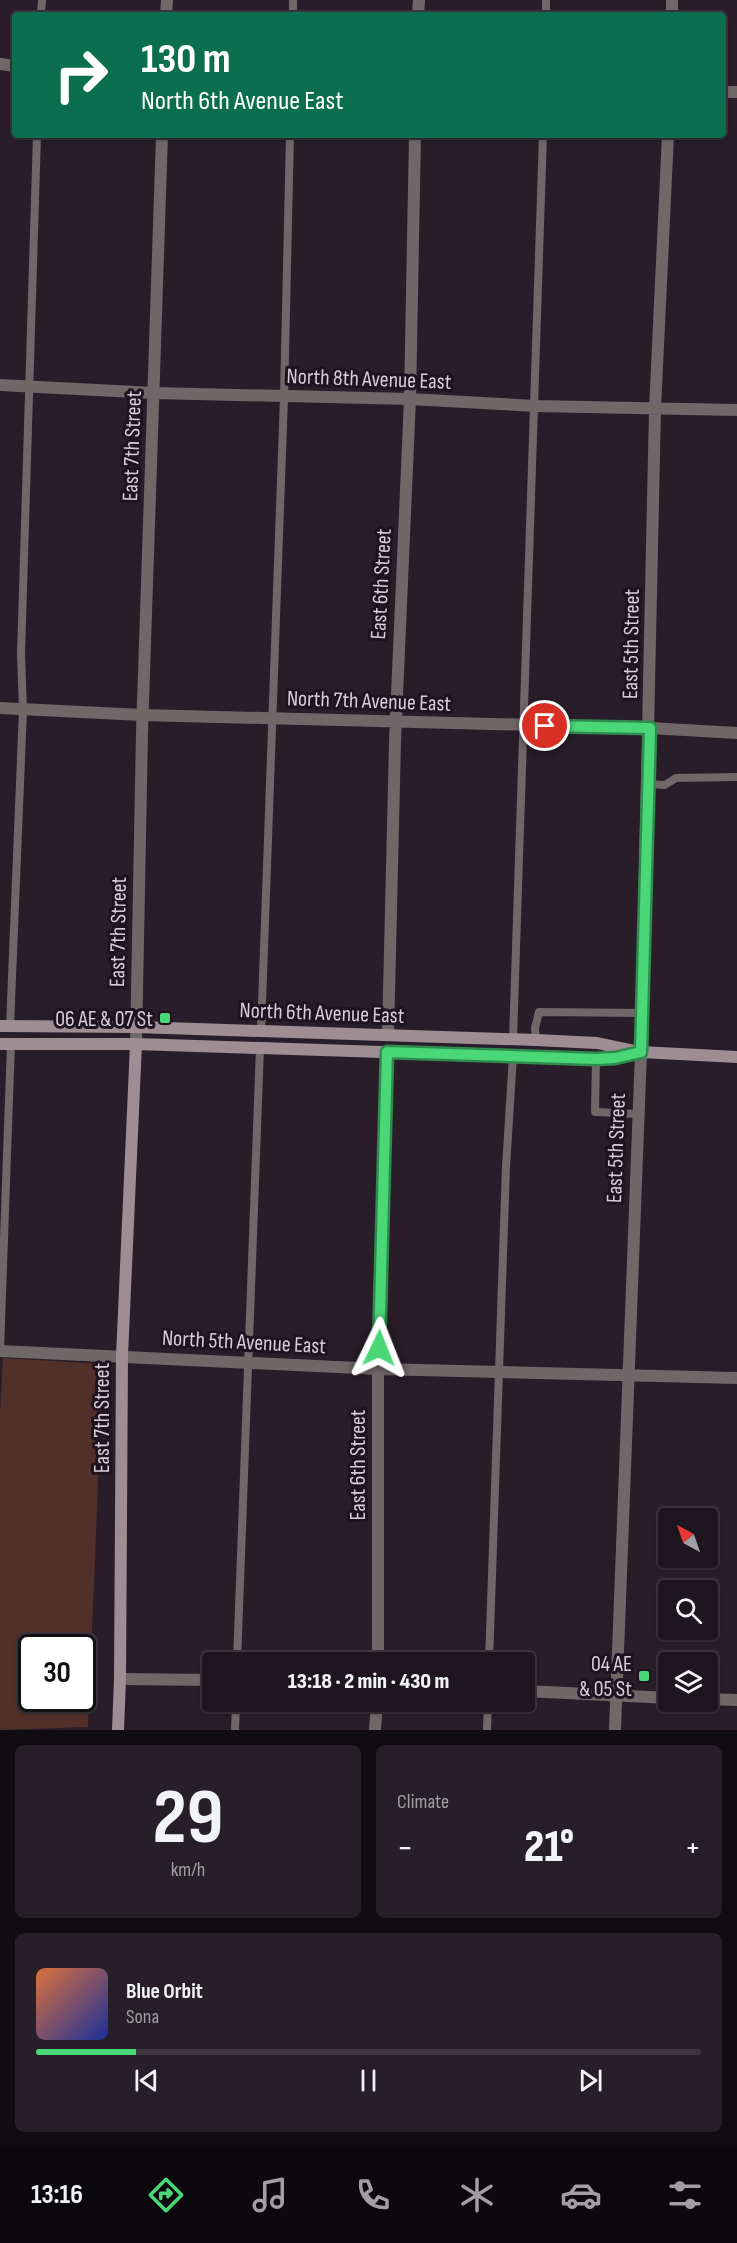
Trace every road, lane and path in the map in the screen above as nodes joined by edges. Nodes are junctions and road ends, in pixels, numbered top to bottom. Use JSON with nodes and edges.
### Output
{"nodes":[{"id":1,"x":37,"y":138,"type":"edge"},
{"id":2,"x":162,"y":138,"type":"edge"},
{"id":3,"x":290,"y":138,"type":"edge"},
{"id":4,"x":415,"y":138,"type":"edge"},
{"id":5,"x":543,"y":138,"type":"edge"},
{"id":6,"x":668,"y":138,"type":"edge"},
{"id":7,"x":0,"y":385,"type":"edge"},
{"id":8,"x":29,"y":388,"type":"junction"},
{"id":9,"x":154,"y":393,"type":"junction"},
{"id":10,"x":284,"y":397,"type":"junction"},
{"id":11,"x":410,"y":399,"type":"junction"},
{"id":12,"x":535,"y":406,"type":"junction"},
{"id":13,"x":655,"y":409,"type":"junction"},
{"id":14,"x":737,"y":410,"type":"edge"},
{"id":15,"x":0,"y":708,"type":"edge"},
{"id":16,"x":23,"y":710,"type":"junction"},
{"id":17,"x":142,"y":715,"type":"junction"},
{"id":18,"x":271,"y":718,"type":"junction"},
{"id":19,"x":395,"y":723,"type":"junction"},
{"id":20,"x":524,"y":725,"type":"junction"},
{"id":21,"x":650,"y":728,"type":"junction"},
{"id":22,"x":737,"y":733,"type":"edge"},
{"id":23,"x":737,"y":777,"type":"edge"},
{"id":24,"x":648,"y":784,"type":"junction"},
{"id":25,"x":641,"y":1013,"type":"junction"},
{"id":26,"x":5,"y":1026,"type":"edge"},
{"id":27,"x":136,"y":1027,"type":"junction"},
{"id":28,"x":261,"y":1032,"type":"junction"},
{"id":29,"x":388,"y":1035,"type":"junction"},
{"id":30,"x":513,"y":1039,"type":"junction"},
{"id":31,"x":536,"y":1040,"type":"junction"},
{"id":32,"x":6,"y":1044,"type":"edge"},
{"id":33,"x":135,"y":1044,"type":"junction"},
{"id":34,"x":260,"y":1048,"type":"junction"},
{"id":35,"x":387,"y":1052,"type":"junction"},
{"id":36,"x":641,"y":1052,"type":"junction"},
{"id":37,"x":513,"y":1056,"type":"junction"},
{"id":38,"x":737,"y":1057,"type":"edge"},
{"id":39,"x":596,"y":1059,"type":"junction"},
{"id":40,"x":638,"y":1114,"type":"junction"},
{"id":41,"x":0,"y":1351,"type":"edge"},
{"id":42,"x":122,"y":1356,"type":"junction"},
{"id":43,"x":247,"y":1363,"type":"junction"},
{"id":44,"x":378,"y":1369,"type":"junction"},
{"id":45,"x":499,"y":1372,"type":"junction"},
{"id":46,"x":629,"y":1376,"type":"junction"},
{"id":47,"x":737,"y":1378,"type":"edge"},
{"id":48,"x":237,"y":1652,"type":"edge"},
{"id":49,"x":378,"y":1652,"type":"edge"},
{"id":50,"x":489,"y":1652,"type":"edge"},
{"id":51,"x":120,"y":1679,"type":"junction"},
{"id":52,"x":202,"y":1680,"type":"edge"},
{"id":53,"x":535,"y":1692,"type":"edge"},
{"id":54,"x":615,"y":1697,"type":"junction"},
{"id":55,"x":658,"y":1698,"type":"edge"},
{"id":56,"x":718,"y":1699,"type":"edge"},
{"id":57,"x":737,"y":1700,"type":"edge"},
{"id":58,"x":236,"y":1712,"type":"edge"},
{"id":59,"x":376,"y":1712,"type":"edge"},
{"id":60,"x":488,"y":1712,"type":"edge"},
{"id":61,"x":118,"y":1730,"type":"edge"},
{"id":62,"x":235,"y":1730,"type":"edge"},
{"id":63,"x":375,"y":1730,"type":"edge"},
{"id":64,"x":487,"y":1730,"type":"edge"},
{"id":65,"x":615,"y":1730,"type":"edge"}],
"edges":[{"from":1,"to":8,"type":"lane"},
{"from":2,"to":9,"type":"street","name":"East 7th Street"},
{"from":3,"to":10,"type":"lane"},
{"from":4,"to":11,"type":"street","name":"East 6th Street"},
{"from":5,"to":12,"type":"lane"},
{"from":6,"to":13,"type":"street","name":"East 5th Street"},
{"from":7,"to":8,"type":"street","name":"North 8th Avenue East"},
{"from":8,"to":9,"type":"street","name":"North 8th Avenue East"},
{"from":8,"to":16,"type":"lane"},
{"from":9,"to":10,"type":"street","name":"North 8th Avenue East"},
{"from":9,"to":17,"type":"street","name":"East 7th Street"},
{"from":10,"to":11,"type":"street","name":"North 8th Avenue East"},
{"from":10,"to":18,"type":"lane"},
{"from":11,"to":12,"type":"street","name":"North 8th Avenue East"},
{"from":11,"to":19,"type":"street","name":"East 6th Street"},
{"from":12,"to":13,"type":"street","name":"North 8th Avenue East"},
{"from":12,"to":20,"type":"lane"},
{"from":13,"to":14,"type":"street","name":"North 8th Avenue East"},
{"from":13,"to":21,"type":"street","name":"East 5th Street"},
{"from":15,"to":16,"type":"street","name":"North 7th Avenue East"},
{"from":16,"to":17,"type":"street","name":"North 7th Avenue East"},
{"from":16,"to":26,"type":"lane"},
{"from":17,"to":18,"type":"street","name":"North 7th Avenue East"},
{"from":17,"to":27,"type":"street","name":"East 7th Street"},
{"from":18,"to":19,"type":"street","name":"North 7th Avenue East"},
{"from":18,"to":28,"type":"lane"},
{"from":19,"to":20,"type":"street","name":"North 7th Avenue East"},
{"from":19,"to":29,"type":"street","name":"East 6th Street"},
{"from":20,"to":21,"type":"street","name":"North 7th Avenue East"},
{"from":20,"to":30,"type":"lane"},
{"from":21,"to":22,"type":"street","name":"North 7th Avenue East"},
{"from":21,"to":24,"type":"street","name":"East 5th Street"},
{"from":23,"to":24,"type":"lane"},
{"from":24,"to":25,"type":"street","name":"East 5th Street"},
{"from":25,"to":31,"type":"lane"},
{"from":25,"to":36,"type":"street","name":"East 5th Street"},
{"from":26,"to":27,"type":"main road","name":"North 6th Avenue East"},
{"from":27,"to":28,"type":"main road","name":"North 6th Avenue East"},
{"from":27,"to":33,"type":"street","name":"East 7th Street"},
{"from":28,"to":29,"type":"main road","name":"North 6th Avenue East"},
{"from":29,"to":30,"type":"main road","name":"North 6th Avenue East"},
{"from":30,"to":31,"type":"main road","name":"North 6th Avenue East"},
{"from":31,"to":36,"type":"main road","name":"North 6th Avenue East"},
{"from":32,"to":33,"type":"main road","name":"North 6th Avenue East"},
{"from":32,"to":41,"type":"lane"},
{"from":33,"to":34,"type":"main road","name":"North 6th Avenue East"},
{"from":33,"to":42,"type":"main road","name":"East 7th Street"},
{"from":34,"to":35,"type":"main road","name":"North 6th Avenue East"},
{"from":34,"to":43,"type":"lane"},
{"from":35,"to":37,"type":"main road","name":"North 6th Avenue East"},
{"from":35,"to":44,"type":"street","name":"East 6th Street"},
{"from":36,"to":38,"type":"main road","name":"North 6th Avenue East"},
{"from":36,"to":39,"type":"main road","name":"North 6th Avenue East"},
{"from":36,"to":40,"type":"street","name":"East 5th Street"},
{"from":37,"to":39,"type":"main road","name":"North 6th Avenue East"},
{"from":37,"to":45,"type":"lane"},
{"from":39,"to":40,"type":"lane"},
{"from":40,"to":46,"type":"street","name":"East 5th Street"},
{"from":41,"to":42,"type":"street","name":"North 5th Avenue East"},
{"from":42,"to":43,"type":"street","name":"North 5th Avenue East"},
{"from":42,"to":51,"type":"main road","name":"East 7th Street"},
{"from":43,"to":44,"type":"street","name":"North 5th Avenue East"},
{"from":43,"to":48,"type":"lane"},
{"from":44,"to":45,"type":"street","name":"North 5th Avenue East"},
{"from":44,"to":49,"type":"street","name":"East 6th Street"},
{"from":45,"to":46,"type":"street","name":"North 5th Avenue East"},
{"from":45,"to":50,"type":"lane"},
{"from":46,"to":47,"type":"street","name":"North 5th Avenue East"},
{"from":46,"to":54,"type":"street","name":"East 5th Street"},
{"from":51,"to":52,"type":"street"},
{"from":51,"to":61,"type":"main road","name":"East 7th Street"},
{"from":53,"to":54,"type":"street"},
{"from":54,"to":55,"type":"street"},
{"from":54,"to":65,"type":"street","name":"East 5th Street"},
{"from":56,"to":57,"type":"street"},
{"from":58,"to":62,"type":"lane"},
{"from":59,"to":63,"type":"street"},
{"from":60,"to":64,"type":"lane"}]}
